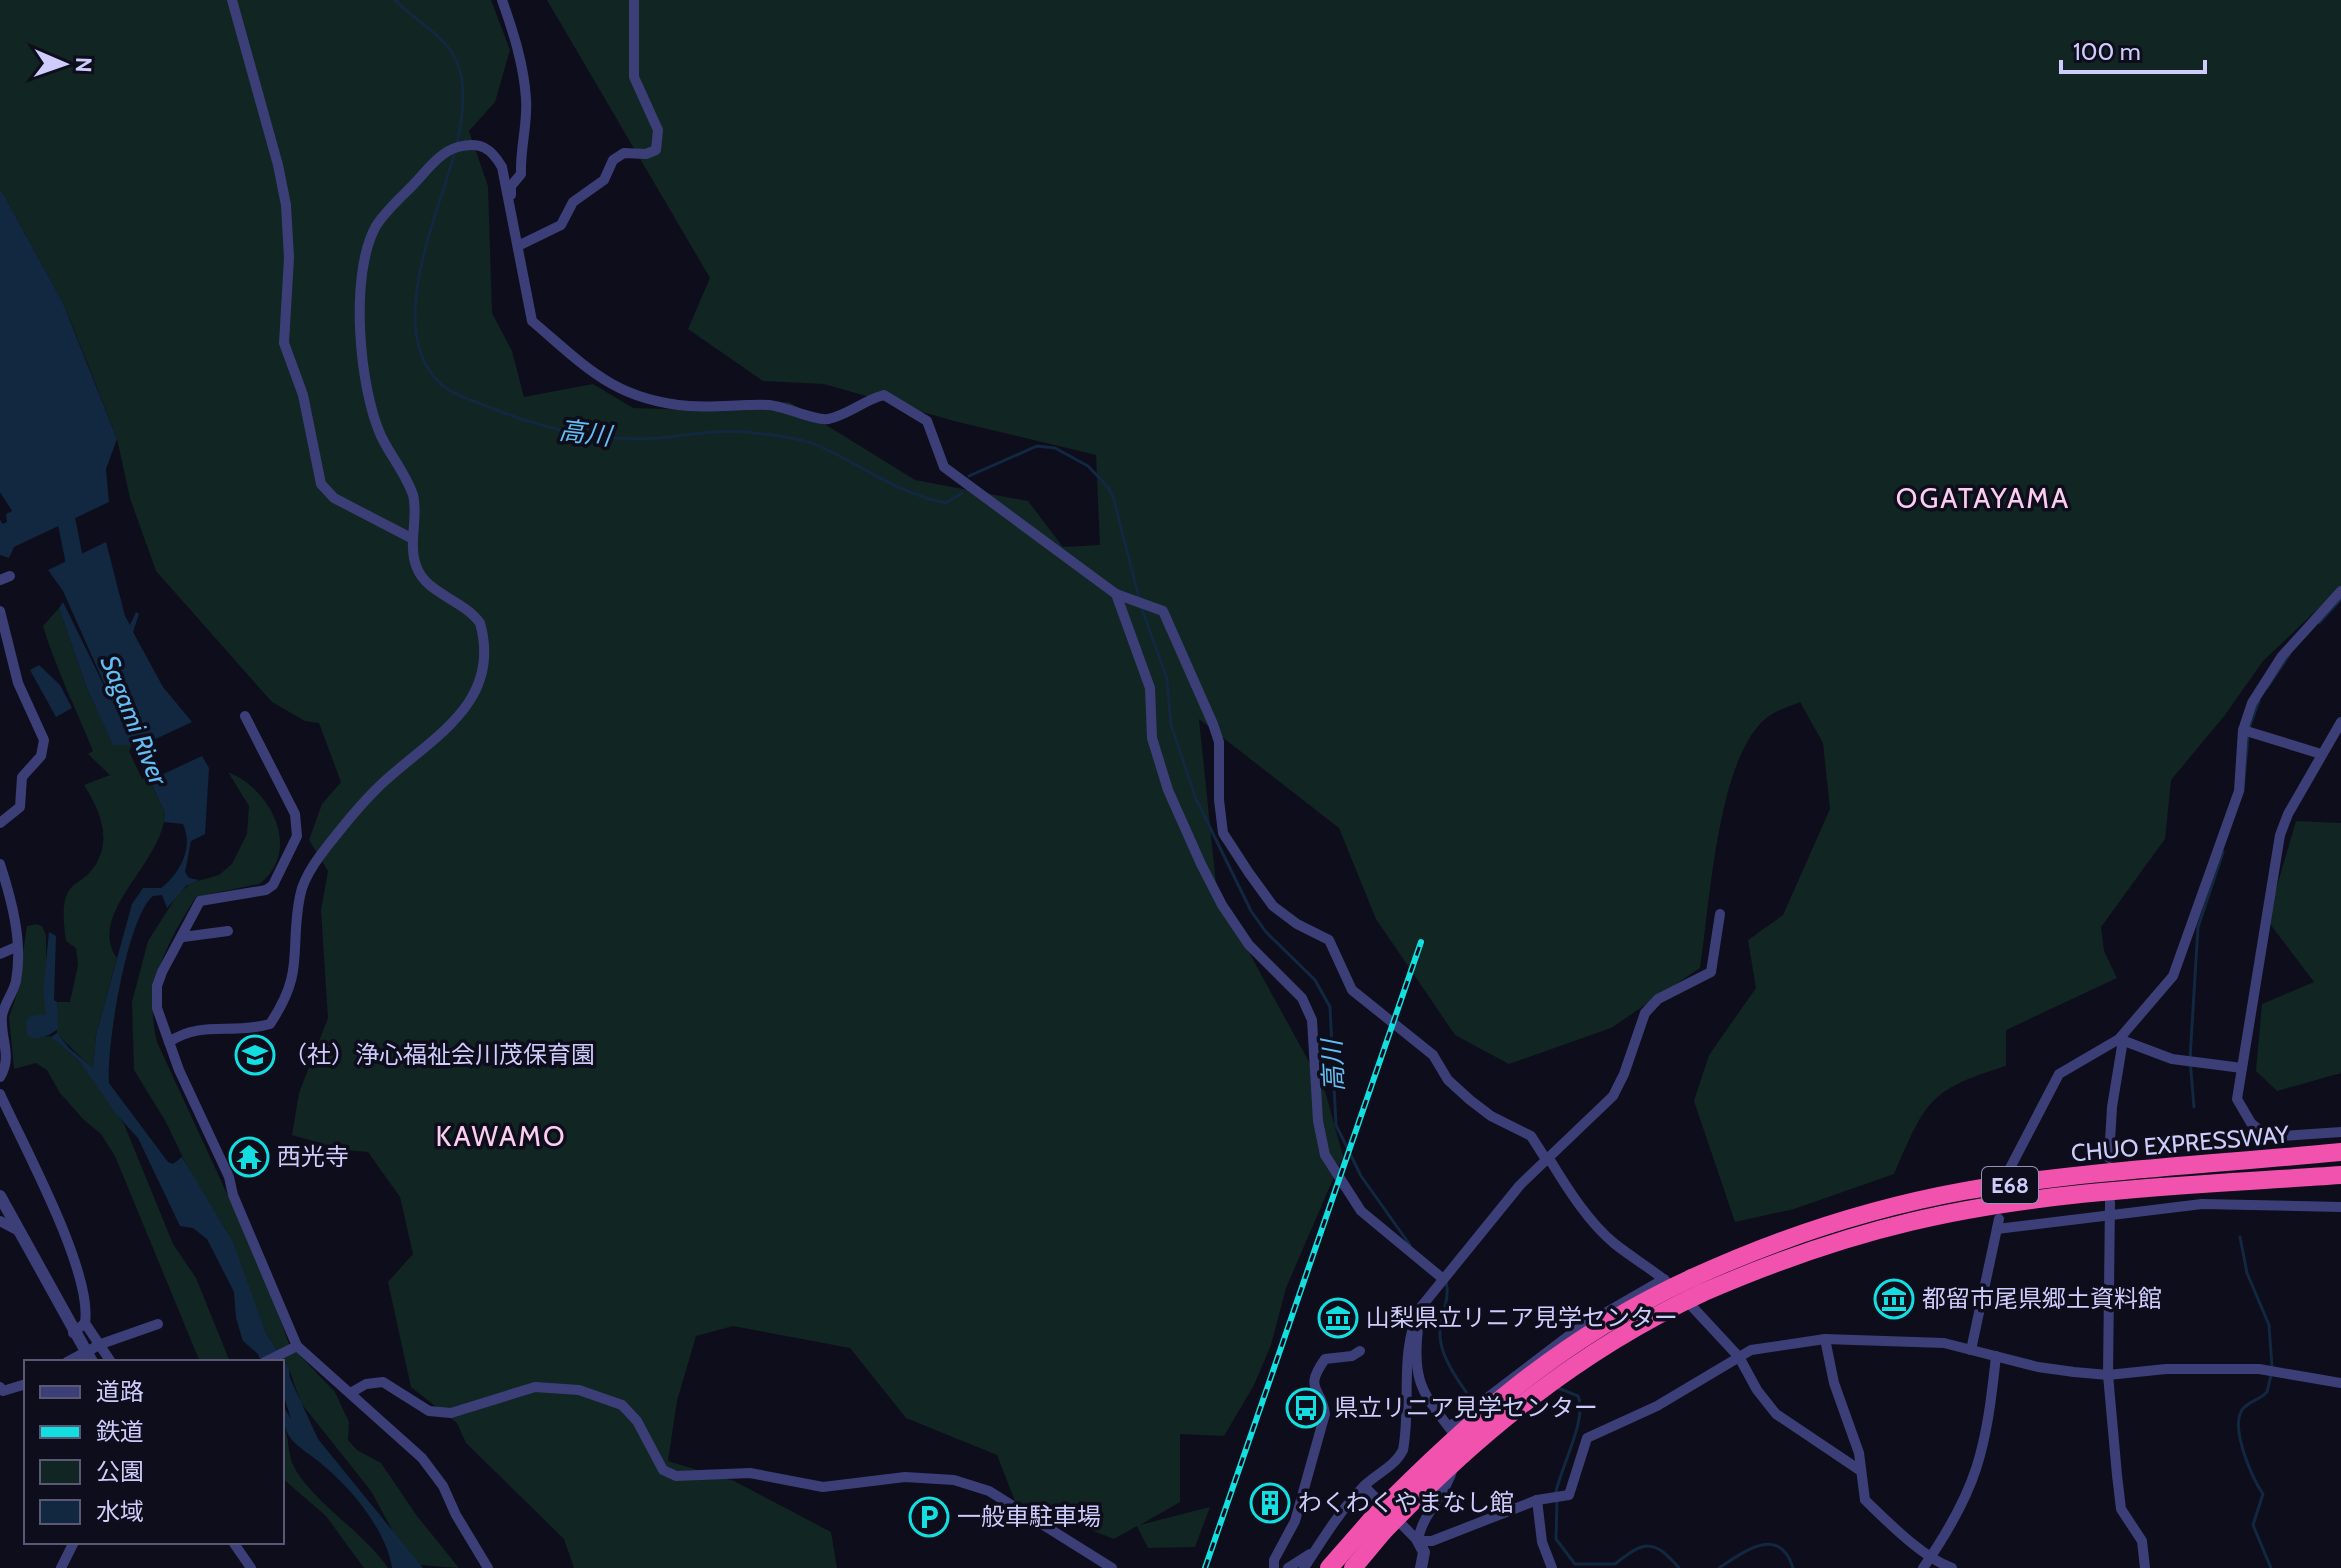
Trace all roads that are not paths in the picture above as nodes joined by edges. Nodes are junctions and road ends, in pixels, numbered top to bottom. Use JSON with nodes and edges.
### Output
{"nodes":[{"id":1,"x":232,"y":0,"type":"edge"},
{"id":2,"x":502,"y":0,"type":"edge"},
{"id":3,"x":634,"y":0,"type":"edge"},
{"id":4,"x":511,"y":200,"type":"junction"},
{"id":5,"x":520,"y":245,"type":"junction"},
{"id":6,"x":413,"y":539,"type":"junction"},
{"id":7,"x":2341,"y":591,"type":"edge"},
{"id":8,"x":1116,"y":594,"type":"junction"},
{"id":9,"x":0,"y":611,"type":"edge"},
{"id":10,"x":245,"y":716,"type":"dead end"},
{"id":11,"x":2341,"y":722,"type":"edge"},
{"id":12,"x":2243,"y":730,"type":"junction"},
{"id":13,"x":2321,"y":754,"type":"junction"},
{"id":14,"x":0,"y":823,"type":"edge"},
{"id":15,"x":0,"y":864,"type":"edge"},
{"id":16,"x":1720,"y":914,"type":"dead end"},
{"id":17,"x":228,"y":931,"type":"dead end"},
{"id":18,"x":183,"y":937,"type":"junction"},
{"id":19,"x":16,"y":947,"type":"junction"},
{"id":20,"x":0,"y":954,"type":"edge"},
{"id":21,"x":2121,"y":1040,"type":"junction"},
{"id":22,"x":169,"y":1042,"type":"junction"},
{"id":23,"x":2242,"y":1068,"type":"junction"},
{"id":24,"x":0,"y":1077,"type":"edge"},
{"id":25,"x":0,"y":1094,"type":"edge"},
{"id":26,"x":2341,"y":1132,"type":"edge"},
{"id":27,"x":2341,"y":1152,"type":"edge"},
{"id":28,"x":2109,"y":1158,"type":"dead end"},
{"id":29,"x":1548,"y":1160,"type":"junction"},
{"id":30,"x":2008,"y":1172,"type":"dead end"},
{"id":31,"x":2341,"y":1175,"type":"edge"},
{"id":32,"x":0,"y":1196,"type":"edge"},
{"id":33,"x":2110,"y":1202,"type":"dead end"},
{"id":34,"x":2341,"y":1207,"type":"edge"},
{"id":35,"x":2111,"y":1216,"type":"junction"},
{"id":36,"x":0,"y":1221,"type":"edge"},
{"id":37,"x":17,"y":1230,"type":"junction"},
{"id":38,"x":1442,"y":1278,"type":"junction"},
{"id":39,"x":1664,"y":1279,"type":"junction"},
{"id":40,"x":1697,"y":1285,"type":"junction"},
{"id":41,"x":1421,"y":1307,"type":"junction"},
{"id":42,"x":85,"y":1323,"type":"junction"},
{"id":43,"x":158,"y":1324,"type":"dead end"},
{"id":44,"x":73,"y":1333,"type":"junction"},
{"id":45,"x":1825,"y":1339,"type":"junction"},
{"id":46,"x":101,"y":1344,"type":"junction"},
{"id":47,"x":294,"y":1347,"type":"junction"},
{"id":48,"x":1971,"y":1350,"type":"junction"},
{"id":49,"x":1360,"y":1351,"type":"dead end"},
{"id":50,"x":1996,"y":1356,"type":"junction"},
{"id":51,"x":88,"y":1357,"type":"edge"},
{"id":52,"x":1739,"y":1357,"type":"junction"},
{"id":53,"x":110,"y":1360,"type":"edge"},
{"id":54,"x":269,"y":1360,"type":"edge"},
{"id":55,"x":2108,"y":1375,"type":"junction"},
{"id":56,"x":2341,"y":1383,"type":"edge"},
{"id":57,"x":24,"y":1385,"type":"edge"},
{"id":58,"x":0,"y":1387,"type":"edge"},
{"id":59,"x":352,"y":1392,"type":"junction"},
{"id":60,"x":1449,"y":1427,"type":"junction"},
{"id":61,"x":1861,"y":1471,"type":"junction"},
{"id":62,"x":1364,"y":1486,"type":"junction"},
{"id":63,"x":1540,"y":1499,"type":"junction"},
{"id":64,"x":1377,"y":1526,"type":"junction"},
{"id":65,"x":1418,"y":1541,"type":"junction"},
{"id":66,"x":73,"y":1544,"type":"edge"},
{"id":67,"x":234,"y":1544,"type":"edge"},
{"id":68,"x":1315,"y":1551,"type":"junction"},
{"id":69,"x":1926,"y":1564,"type":"edge"},
{"id":70,"x":61,"y":1568,"type":"edge"},
{"id":71,"x":251,"y":1568,"type":"edge"},
{"id":72,"x":488,"y":1568,"type":"edge"},
{"id":73,"x":1112,"y":1568,"type":"edge"},
{"id":74,"x":1274,"y":1568,"type":"edge"},
{"id":75,"x":1288,"y":1568,"type":"edge"},
{"id":76,"x":1304,"y":1568,"type":"edge"},
{"id":77,"x":1329,"y":1568,"type":"edge"},
{"id":78,"x":1353,"y":1568,"type":"edge"},
{"id":79,"x":1421,"y":1568,"type":"edge"},
{"id":80,"x":1552,"y":1568,"type":"edge"},
{"id":81,"x":1952,"y":1568,"type":"edge"},
{"id":82,"x":2145,"y":1568,"type":"edge"}],
"edges":[{"from":1,"to":6,"type":"street"},
{"from":2,"to":4,"type":"street"},
{"from":3,"to":5,"type":"street"},
{"from":4,"to":5,"type":"street"},
{"from":4,"to":6,"type":"street"},
{"from":5,"to":8,"type":"street"},
{"from":6,"to":22,"type":"street"},
{"from":7,"to":12,"type":"street"},
{"from":8,"to":29,"type":"street"},
{"from":8,"to":38,"type":"street"},
{"from":9,"to":14,"type":"street"},
{"from":10,"to":18,"type":"street"},
{"from":11,"to":13,"type":"street"},
{"from":12,"to":13,"type":"street"},
{"from":12,"to":21,"type":"street"},
{"from":13,"to":23,"type":"street"},
{"from":15,"to":19,"type":"street"},
{"from":16,"to":29,"type":"street"},
{"from":17,"to":18,"type":"street"},
{"from":18,"to":22,"type":"street"},
{"from":19,"to":20,"type":"street"},
{"from":19,"to":24,"type":"street"},
{"from":21,"to":23,"type":"street"},
{"from":21,"to":28,"type":"street"},
{"from":21,"to":30,"type":"street"},
{"from":22,"to":47,"type":"street"},
{"from":23,"to":26,"type":"street"},
{"from":25,"to":42,"type":"street"},
{"from":27,"to":40,"type":"highway","name":"CHUO EXPRESSWAY","number":"E68"},
{"from":29,"to":38,"type":"street"},
{"from":29,"to":39,"type":"street"},
{"from":31,"to":40,"type":"highway","name":"CHUO EXPRESSWAY","number":"E68"},
{"from":32,"to":37,"type":"street"},
{"from":33,"to":35,"type":"street"},
{"from":34,"to":35,"type":"street"},
{"from":35,"to":48,"type":"street"},
{"from":35,"to":55,"type":"street"},
{"from":36,"to":37,"type":"street"},
{"from":37,"to":44,"type":"street"},
{"from":38,"to":41,"type":"street"},
{"from":39,"to":52,"type":"street"},
{"from":39,"to":60,"type":"street"},
{"from":40,"to":64,"type":"highway","name":"CHUO EXPRESSWAY","number":"E68","bridge":true},
{"from":41,"to":60,"type":"street"},
{"from":41,"to":62,"type":"street"},
{"from":42,"to":44,"type":"street"},
{"from":42,"to":46,"type":"street"},
{"from":43,"to":46,"type":"street"},
{"from":44,"to":51,"type":"street"},
{"from":45,"to":48,"type":"street"},
{"from":45,"to":52,"type":"street"},
{"from":45,"to":61,"type":"street"},
{"from":46,"to":51,"type":"street"},
{"from":46,"to":53,"type":"street"},
{"from":47,"to":54,"type":"street"},
{"from":47,"to":59,"type":"street"},
{"from":48,"to":50,"type":"street"},
{"from":49,"to":74,"type":"street"},
{"from":50,"to":55,"type":"street"},
{"from":50,"to":69,"type":"street"},
{"from":52,"to":61,"type":"street"},
{"from":52,"to":63,"type":"street"},
{"from":55,"to":56,"type":"street"},
{"from":55,"to":82,"type":"street"},
{"from":57,"to":58,"type":"street"},
{"from":59,"to":72,"type":"street"},
{"from":59,"to":73,"type":"street"},
{"from":60,"to":65,"type":"street"},
{"from":61,"to":69,"type":"street"},
{"from":62,"to":65,"type":"street"},
{"from":62,"to":68,"type":"street"},
{"from":63,"to":65,"type":"street"},
{"from":63,"to":80,"type":"street"},
{"from":64,"to":77,"type":"highway","name":"CHUO EXPRESSWAY","number":"E68"},
{"from":64,"to":78,"type":"highway","name":"CHUO EXPRESSWAY","number":"E68"},
{"from":65,"to":79,"type":"street"},
{"from":66,"to":70,"type":"street"},
{"from":67,"to":71,"type":"street"},
{"from":68,"to":75,"type":"street"},
{"from":68,"to":76,"type":"street"},
{"from":69,"to":81,"type":"street"}]}
